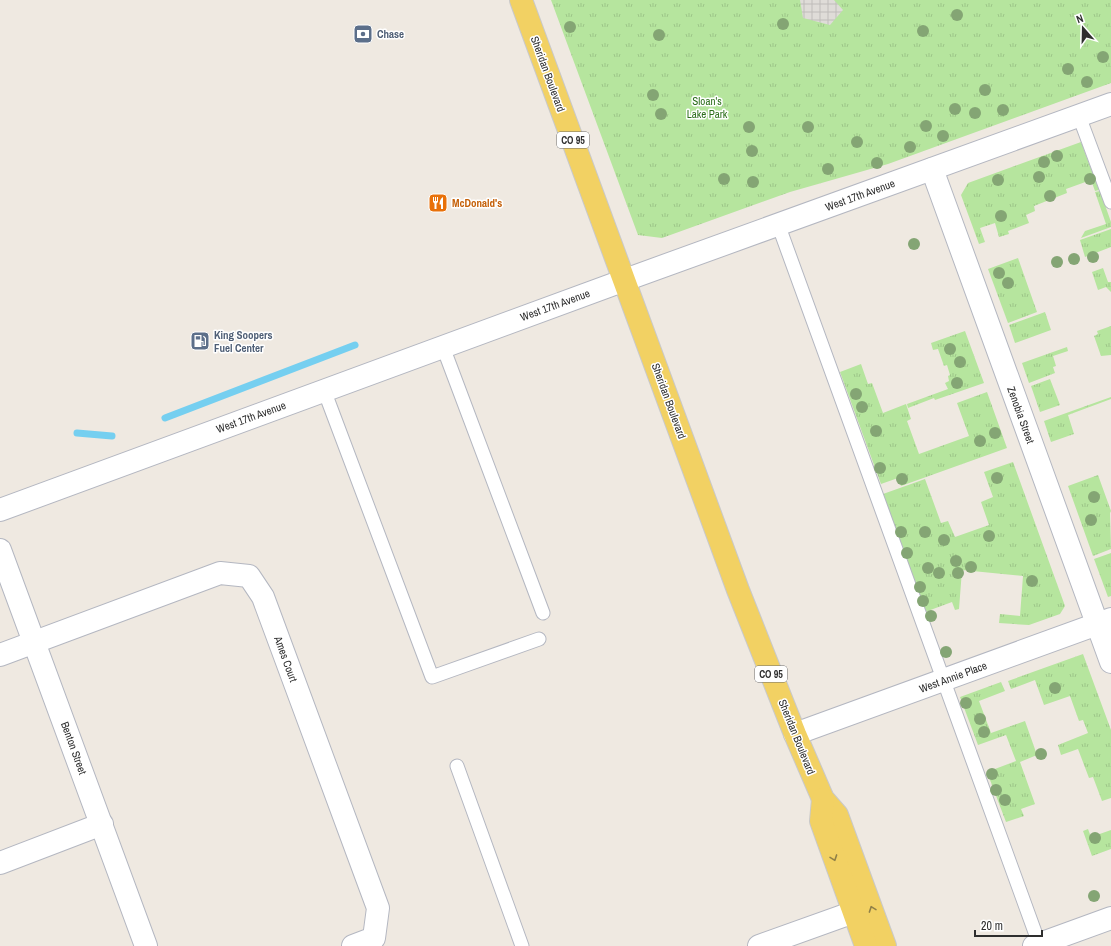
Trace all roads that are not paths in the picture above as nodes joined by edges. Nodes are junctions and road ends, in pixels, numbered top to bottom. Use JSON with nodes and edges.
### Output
{"nodes":[{"id":1,"x":521,"y":0,"type":"edge"},
{"id":2,"x":1111,"y":104,"type":"edge"},
{"id":3,"x":1079,"y":116,"type":"junction"},
{"id":4,"x":932,"y":169,"type":"junction"},
{"id":5,"x":1111,"y":202,"type":"edge"},
{"id":6,"x":778,"y":224,"type":"junction"},
{"id":7,"x":625,"y":280,"type":"junction"},
{"id":8,"x":443,"y":347,"type":"junction"},
{"id":9,"x":324,"y":390,"type":"junction"},
{"id":10,"x":0,"y":510,"type":"edge"},
{"id":11,"x":0,"y":550,"type":"edge"},
{"id":12,"x":543,"y":613,"type":"dead end"},
{"id":13,"x":1104,"y":621,"type":"edge"},
{"id":14,"x":538,"y":640,"type":"dead end"},
{"id":15,"x":35,"y":642,"type":"junction"},
{"id":16,"x":0,"y":656,"type":"edge"},
{"id":17,"x":1111,"y":662,"type":"edge"},
{"id":18,"x":943,"y":680,"type":"junction"},
{"id":19,"x":794,"y":734,"type":"junction"},
{"id":20,"x":457,"y":766,"type":"dead end"},
{"id":21,"x":823,"y":799,"type":"junction"},
{"id":22,"x":102,"y":824,"type":"junction"},
{"id":23,"x":0,"y":862,"type":"edge"},
{"id":24,"x":854,"y":912,"type":"junction"},
{"id":25,"x":1111,"y":918,"type":"edge"},
{"id":26,"x":1038,"y":945,"type":"edge"},
{"id":27,"x":146,"y":946,"type":"edge"},
{"id":28,"x":353,"y":946,"type":"edge"},
{"id":29,"x":522,"y":946,"type":"edge"},
{"id":30,"x":759,"y":946,"type":"edge"},
{"id":31,"x":866,"y":946,"type":"edge"},
{"id":32,"x":885,"y":946,"type":"edge"}],
"edges":[{"from":1,"to":7,"type":"main road","name":"Sheridan Boulevard","number":"CO 95"},
{"from":2,"to":3,"type":"street","name":"West 17th Avenue"},
{"from":3,"to":4,"type":"street","name":"West 17th Avenue"},
{"from":3,"to":5,"type":"lane"},
{"from":4,"to":6,"type":"street","name":"West 17th Avenue"},
{"from":4,"to":13,"type":"street","name":"Zenobia Street"},
{"from":6,"to":7,"type":"street","name":"West 17th Avenue"},
{"from":6,"to":18,"type":"lane"},
{"from":7,"to":8,"type":"street","name":"West 17th Avenue"},
{"from":7,"to":19,"type":"main road","name":"Sheridan Boulevard","number":"CO 95"},
{"from":8,"to":9,"type":"street","name":"West 17th Avenue"},
{"from":8,"to":12,"type":"lane"},
{"from":9,"to":10,"type":"street","name":"West 17th Avenue"},
{"from":9,"to":14,"type":"lane"},
{"from":11,"to":15,"type":"street","name":"Benton Street"},
{"from":13,"to":17,"type":"street","name":"Zenobia Street"},
{"from":13,"to":18,"type":"street","name":"West Annie Place"},
{"from":15,"to":16,"type":"street"},
{"from":15,"to":22,"type":"street","name":"Benton Street"},
{"from":15,"to":28,"type":"street","name":"Ames Court"},
{"from":18,"to":19,"type":"street","name":"West Annie Place"},
{"from":18,"to":26,"type":"lane"},
{"from":19,"to":21,"type":"main road","name":"Sheridan Boulevard","number":"CO 95"},
{"from":20,"to":29,"type":"lane"},
{"from":21,"to":24,"type":"main road","name":"Sheridan Boulevard","number":"CO 95","one_way":true},
{"from":32,"to":21,"type":"main road","name":"Sheridan Boulevard","number":"CO 95","one_way":true},
{"from":22,"to":23,"type":"street"},
{"from":22,"to":27,"type":"street","name":"Benton Street"},
{"from":24,"to":30,"type":"street"},
{"from":24,"to":31,"type":"main road","name":"Sheridan Boulevard","number":"CO 95"},
{"from":25,"to":26,"type":"street"}]}
